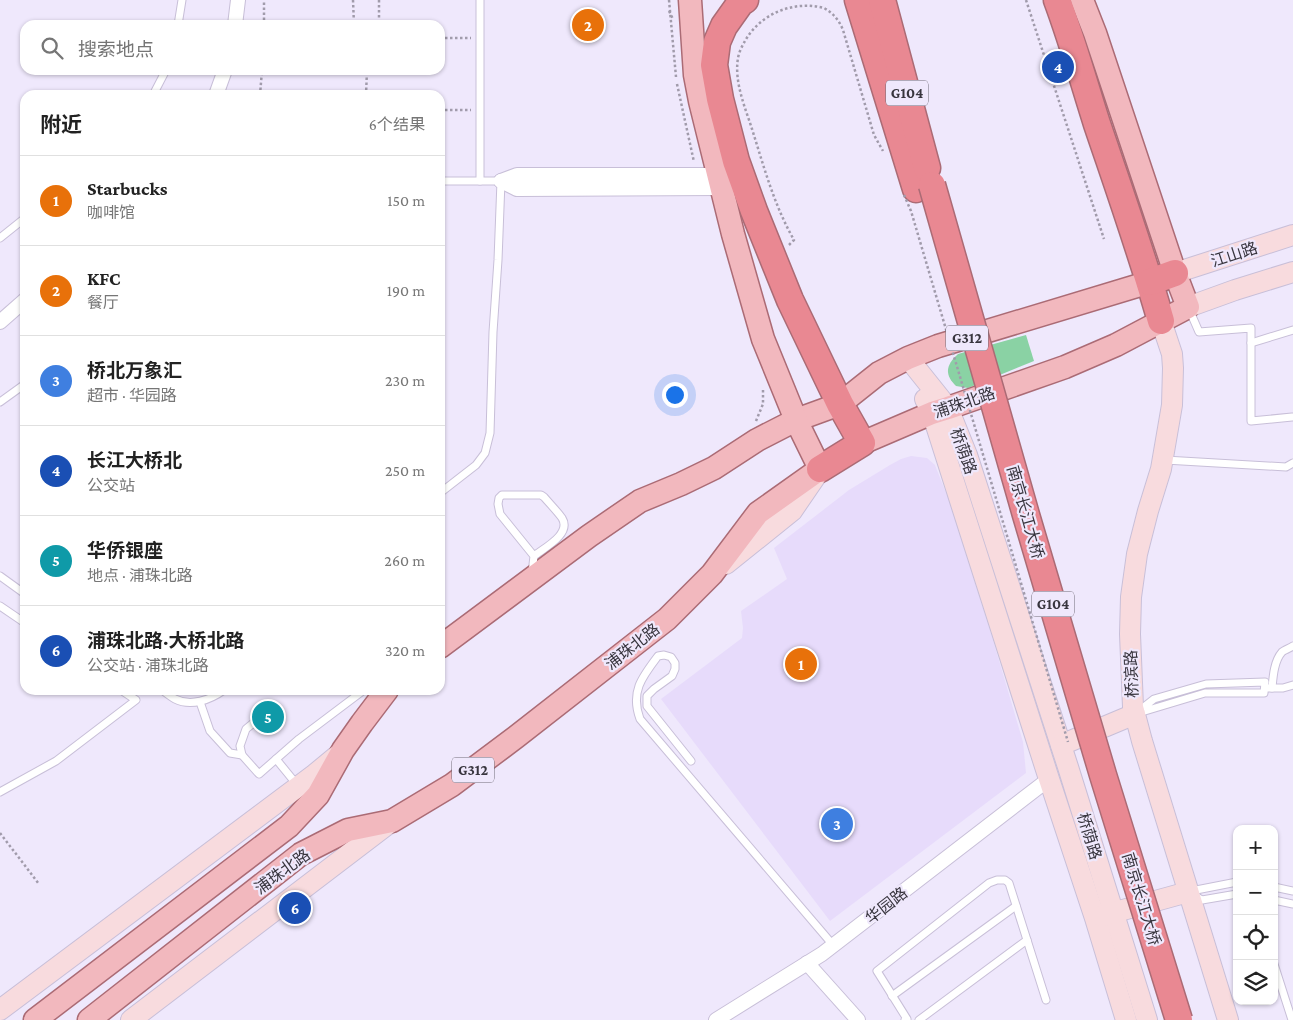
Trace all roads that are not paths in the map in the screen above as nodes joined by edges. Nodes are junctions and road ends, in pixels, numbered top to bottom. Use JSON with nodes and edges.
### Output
{"nodes":[{"id":1,"x":182,"y":0,"type":"edge"},
{"id":2,"x":238,"y":0,"type":"edge"},
{"id":3,"x":480,"y":0,"type":"edge"},
{"id":4,"x":690,"y":0,"type":"edge"},
{"id":5,"x":745,"y":0,"type":"edge"},
{"id":6,"x":882,"y":0,"type":"edge"},
{"id":7,"x":1056,"y":0,"type":"edge"},
{"id":8,"x":1082,"y":0,"type":"edge"},
{"id":9,"x":856,"y":6,"type":"edge"},
{"id":10,"x":179,"y":20,"type":"edge"},
{"id":11,"x":236,"y":20,"type":"edge"},
{"id":12,"x":163,"y":75,"type":"edge"},
{"id":13,"x":223,"y":75,"type":"edge"},
{"id":14,"x":156,"y":90,"type":"edge"},
{"id":15,"x":218,"y":90,"type":"edge"},
{"id":16,"x":445,"y":181,"type":"edge"},
{"id":17,"x":480,"y":181,"type":"junction"},
{"id":18,"x":500,"y":181,"type":"junction"},
{"id":19,"x":720,"y":181,"type":"junction"},
{"id":20,"x":917,"y":190,"type":"junction"},
{"id":21,"x":20,"y":222,"type":"edge"},
{"id":22,"x":1293,"y":235,"type":"edge"},
{"id":23,"x":0,"y":238,"type":"edge"},
{"id":24,"x":1293,"y":272,"type":"edge"},
{"id":25,"x":1175,"y":273,"type":"junction"},
{"id":26,"x":1150,"y":282,"type":"junction"},
{"id":27,"x":20,"y":304,"type":"edge"},
{"id":28,"x":1188,"y":306,"type":"junction"},
{"id":29,"x":1161,"y":321,"type":"junction"},
{"id":30,"x":0,"y":322,"type":"edge"},
{"id":31,"x":1293,"y":330,"type":"edge"},
{"id":32,"x":1251,"y":343,"type":"junction"},
{"id":33,"x":908,"y":358,"type":"junction"},
{"id":34,"x":20,"y":388,"type":"edge"},
{"id":35,"x":0,"y":402,"type":"edge"},
{"id":36,"x":840,"y":404,"type":"junction"},
{"id":37,"x":940,"y":411,"type":"junction"},
{"id":38,"x":1292,"y":417,"type":"dead end"},
{"id":39,"x":796,"y":420,"type":"junction"},
{"id":40,"x":862,"y":443,"type":"junction"},
{"id":41,"x":1162,"y":460,"type":"junction"},
{"id":42,"x":1293,"y":463,"type":"edge"},
{"id":43,"x":820,"y":469,"type":"junction"},
{"id":44,"x":445,"y":489,"type":"edge"},
{"id":45,"x":534,"y":556,"type":"junction"},
{"id":46,"x":0,"y":576,"type":"edge"},
{"id":47,"x":532,"y":579,"type":"junction"},
{"id":48,"x":20,"y":590,"type":"edge"},
{"id":49,"x":0,"y":606,"type":"edge"},
{"id":50,"x":20,"y":620,"type":"edge"},
{"id":51,"x":445,"y":643,"type":"edge"},
{"id":52,"x":1293,"y":646,"type":"edge"},
{"id":53,"x":1293,"y":685,"type":"edge"},
{"id":54,"x":1266,"y":688,"type":"junction"},
{"id":55,"x":128,"y":695,"type":"edge"},
{"id":56,"x":169,"y":695,"type":"edge"},
{"id":57,"x":218,"y":695,"type":"edge"},
{"id":58,"x":357,"y":695,"type":"edge"},
{"id":59,"x":383,"y":695,"type":"edge"},
{"id":60,"x":200,"y":702,"type":"junction"},
{"id":61,"x":1135,"y":714,"type":"junction"},
{"id":62,"x":262,"y":716,"type":"dead end"},
{"id":63,"x":1064,"y":744,"type":"junction"},
{"id":64,"x":343,"y":750,"type":"junction"},
{"id":65,"x":242,"y":755,"type":"junction"},
{"id":66,"x":276,"y":759,"type":"junction"},
{"id":67,"x":691,"y":761,"type":"dead end"},
{"id":68,"x":1048,"y":779,"type":"junction"},
{"id":69,"x":298,"y":787,"type":"junction"},
{"id":70,"x":0,"y":792,"type":"edge"},
{"id":71,"x":392,"y":822,"type":"junction"},
{"id":72,"x":1233,"y":883,"type":"edge"},
{"id":73,"x":1278,"y":888,"type":"edge"},
{"id":74,"x":1293,"y":891,"type":"edge"},
{"id":75,"x":1188,"y":892,"type":"junction"},
{"id":76,"x":1233,"y":895,"type":"edge"},
{"id":77,"x":1278,"y":901,"type":"edge"},
{"id":78,"x":1293,"y":904,"type":"edge"},
{"id":79,"x":1016,"y":906,"type":"junction"},
{"id":80,"x":1104,"y":915,"type":"junction"},
{"id":81,"x":1027,"y":940,"type":"junction"},
{"id":82,"x":833,"y":945,"type":"junction"},
{"id":83,"x":807,"y":963,"type":"junction"},
{"id":84,"x":1278,"y":976,"type":"edge"},
{"id":85,"x":892,"y":996,"type":"junction"},
{"id":86,"x":1046,"y":1000,"type":"dead end"},
{"id":87,"x":0,"y":1010,"type":"edge"},
{"id":88,"x":34,"y":1020,"type":"edge"},
{"id":89,"x":89,"y":1020,"type":"edge"},
{"id":90,"x":131,"y":1020,"type":"edge"},
{"id":91,"x":716,"y":1020,"type":"edge"},
{"id":92,"x":858,"y":1020,"type":"edge"},
{"id":93,"x":907,"y":1020,"type":"edge"},
{"id":94,"x":919,"y":1020,"type":"edge"},
{"id":95,"x":1126,"y":1020,"type":"edge"},
{"id":96,"x":1146,"y":1020,"type":"edge"},
{"id":97,"x":1164,"y":1020,"type":"edge"},
{"id":98,"x":1179,"y":1020,"type":"edge"},
{"id":99,"x":1228,"y":1020,"type":"edge"},
{"id":100,"x":1292,"y":1020,"type":"edge"}],
"edges":[{"from":1,"to":10,"type":"lane"},
{"from":2,"to":11,"type":"street"},
{"from":3,"to":17,"type":"lane"},
{"from":4,"to":19,"type":"main road"},
{"from":5,"to":36,"type":"highway"},
{"from":6,"to":20,"type":"highway","name":"南京长江大桥","number":"G104"},
{"from":7,"to":26,"type":"highway"},
{"from":8,"to":25,"type":"main road"},
{"from":9,"to":20,"type":"highway","name":"南京长江大桥","number":"G104"},
{"from":12,"to":14,"type":"lane"},
{"from":13,"to":15,"type":"street"},
{"from":16,"to":17,"type":"lane"},
{"from":17,"to":18,"type":"lane"},
{"from":18,"to":19,"type":"street"},
{"from":18,"to":44,"type":"lane"},
{"from":19,"to":39,"type":"main road"},
{"from":20,"to":97,"type":"highway","name":"南京长江大桥"},
{"from":20,"to":98,"type":"highway","name":"南京长江大桥","number":"G104","bridge":true},
{"from":21,"to":23,"type":"lane"},
{"from":22,"to":25,"type":"street","name":"江山路"},
{"from":24,"to":28,"type":"street"},
{"from":25,"to":26,"type":"highway","number":"G312"},
{"from":25,"to":28,"type":"main road"},
{"from":26,"to":29,"type":"highway"},
{"from":26,"to":33,"type":"main road","number":"G312"},
{"from":27,"to":30,"type":"street"},
{"from":28,"to":29,"type":"main road","name":"浦珠北路","number":"G312"},
{"from":28,"to":32,"type":"lane"},
{"from":29,"to":37,"type":"main road","name":"浦珠北路","number":"G312"},
{"from":29,"to":41,"type":"street","name":"桥滨路"},
{"from":31,"to":32,"type":"lane"},
{"from":32,"to":38,"type":"lane"},
{"from":33,"to":36,"type":"main road","number":"G312"},
{"from":33,"to":37,"type":"street","name":"桥荫路"},
{"from":34,"to":35,"type":"lane"},
{"from":36,"to":39,"type":"main road","number":"G312"},
{"from":36,"to":40,"type":"highway"},
{"from":37,"to":40,"type":"main road","name":"浦珠北路","number":"G312"},
{"from":37,"to":63,"type":"street","name":"桥荫路"},
{"from":37,"to":68,"type":"street","name":"桥荫路"},
{"from":39,"to":43,"type":"main road"},
{"from":39,"to":47,"type":"main road","number":"G312"},
{"from":40,"to":43,"type":"highway","name":"浦珠北路","number":"G312"},
{"from":41,"to":42,"type":"lane"},
{"from":41,"to":61,"type":"street","name":"桥滨路"},
{"from":43,"to":71,"type":"main road","name":"浦珠北路","number":"G312"},
{"from":45,"to":45,"type":"lane"},
{"from":45,"to":47,"type":"lane"},
{"from":46,"to":48,"type":"lane"},
{"from":47,"to":51,"type":"main road","number":"G312"},
{"from":49,"to":50,"type":"lane"},
{"from":52,"to":54,"type":"lane"},
{"from":53,"to":54,"type":"lane"},
{"from":54,"to":61,"type":"lane"},
{"from":54,"to":61,"type":"lane"},
{"from":55,"to":70,"type":"lane"},
{"from":56,"to":60,"type":"lane"},
{"from":57,"to":60,"type":"lane"},
{"from":58,"to":66,"type":"lane"},
{"from":59,"to":64,"type":"main road","name":"浦珠北路"},
{"from":60,"to":65,"type":"lane"},
{"from":61,"to":63,"type":"street"},
{"from":61,"to":75,"type":"street","name":"桥滨路"},
{"from":62,"to":65,"type":"lane"},
{"from":63,"to":80,"type":"street","name":"桥荫路"},
{"from":64,"to":69,"type":"street"},
{"from":64,"to":88,"type":"main road","name":"浦珠北路"},
{"from":65,"to":66,"type":"lane"},
{"from":66,"to":69,"type":"lane"},
{"from":67,"to":82,"type":"lane"},
{"from":68,"to":80,"type":"street","name":"桥荫路"},
{"from":68,"to":82,"type":"street","name":"华园路"},
{"from":69,"to":87,"type":"street"},
{"from":71,"to":89,"type":"main road","name":"浦珠北路","number":"G312"},
{"from":71,"to":90,"type":"street"},
{"from":72,"to":75,"type":"lane"},
{"from":73,"to":74,"type":"lane"},
{"from":75,"to":76,"type":"lane"},
{"from":75,"to":80,"type":"street"},
{"from":75,"to":99,"type":"street","name":"桥滨路"},
{"from":77,"to":78,"type":"lane"},
{"from":79,"to":81,"type":"lane"},
{"from":79,"to":85,"type":"lane"},
{"from":79,"to":85,"type":"lane"},
{"from":80,"to":95,"type":"street","name":"桥荫路"},
{"from":80,"to":96,"type":"street","name":"桥荫路"},
{"from":81,"to":86,"type":"lane"},
{"from":81,"to":94,"type":"lane"},
{"from":82,"to":83,"type":"street","name":"华园路"},
{"from":83,"to":91,"type":"street","name":"华园路"},
{"from":83,"to":92,"type":"street"},
{"from":84,"to":100,"type":"lane"},
{"from":85,"to":93,"type":"lane"}]}
